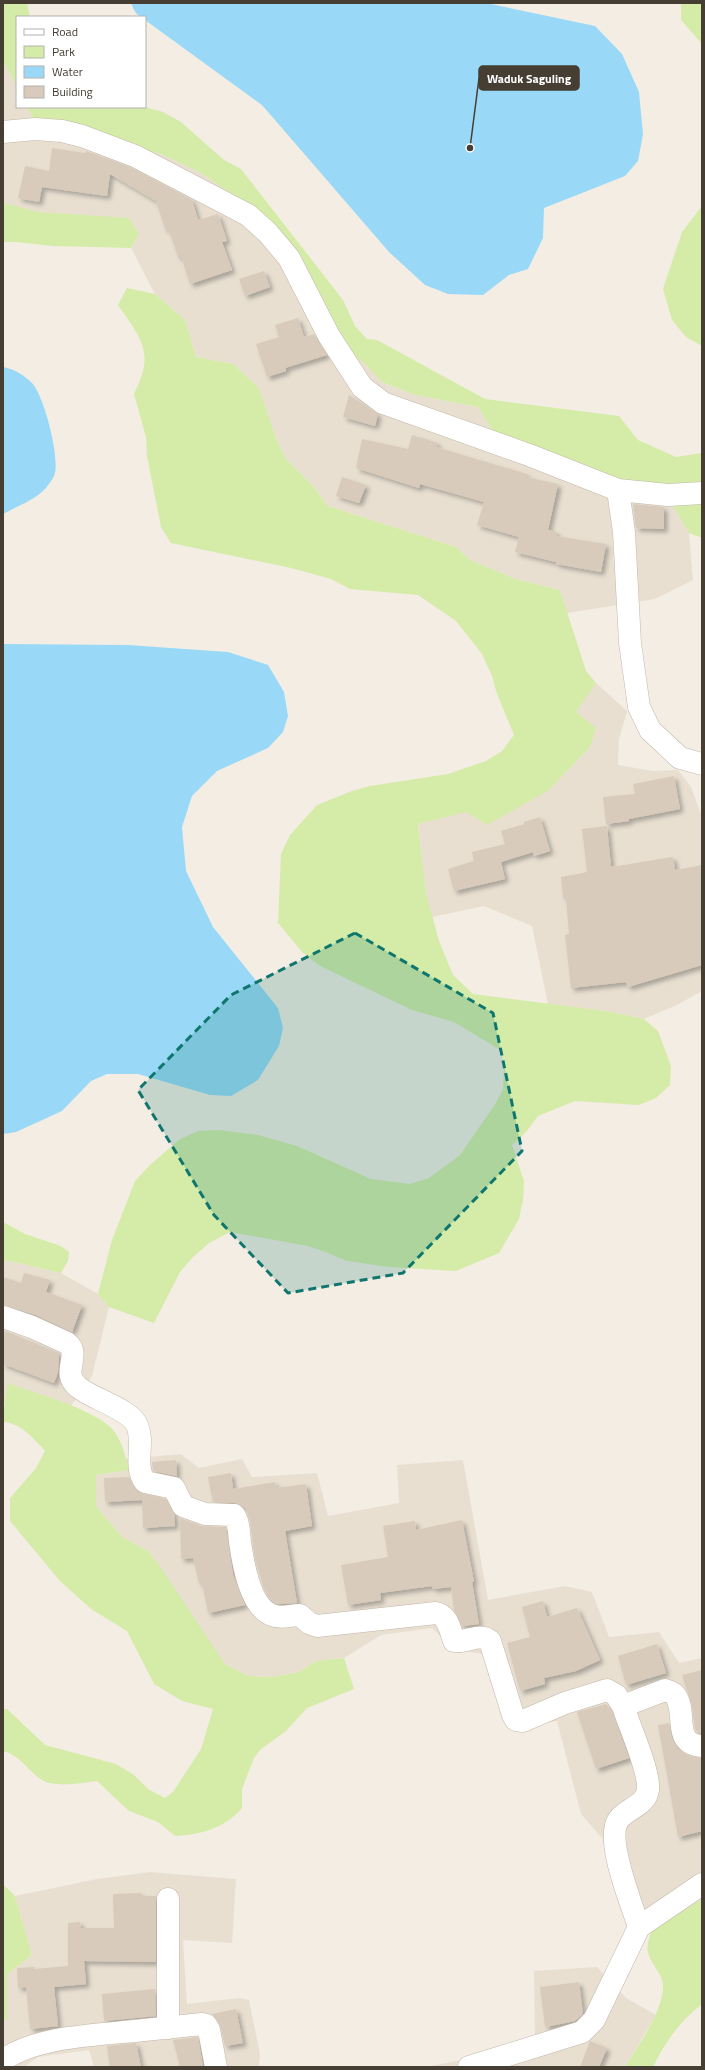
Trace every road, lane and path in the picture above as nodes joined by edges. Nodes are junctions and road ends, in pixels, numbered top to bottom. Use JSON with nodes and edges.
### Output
{"nodes":[{"id":1,"x":3,"y":132,"type":"edge"},
{"id":2,"x":618,"y":490,"type":"junction"},
{"id":3,"x":702,"y":493,"type":"edge"},
{"id":4,"x":702,"y":764,"type":"edge"},
{"id":5,"x":3,"y":1317,"type":"edge"},
{"id":6,"x":623,"y":1706,"type":"junction"},
{"id":7,"x":702,"y":1746,"type":"edge"},
{"id":8,"x":702,"y":1884,"type":"edge"},
{"id":9,"x":168,"y":1899,"type":"dead end"},
{"id":10,"x":639,"y":1927,"type":"junction"},
{"id":11,"x":168,"y":2028,"type":"junction"},
{"id":12,"x":3,"y":2060,"type":"edge"},
{"id":13,"x":216,"y":2067,"type":"edge"},
{"id":14,"x":469,"y":2067,"type":"edge"}],
"edges":[{"from":1,"to":2,"type":"street"},
{"from":2,"to":3,"type":"street"},
{"from":2,"to":4,"type":"street"},
{"from":5,"to":6,"type":"street"},
{"from":6,"to":7,"type":"street"},
{"from":6,"to":10,"type":"street"},
{"from":8,"to":10,"type":"street"},
{"from":9,"to":11,"type":"street"},
{"from":10,"to":14,"type":"street"},
{"from":11,"to":12,"type":"street"},
{"from":11,"to":13,"type":"street"}]}
